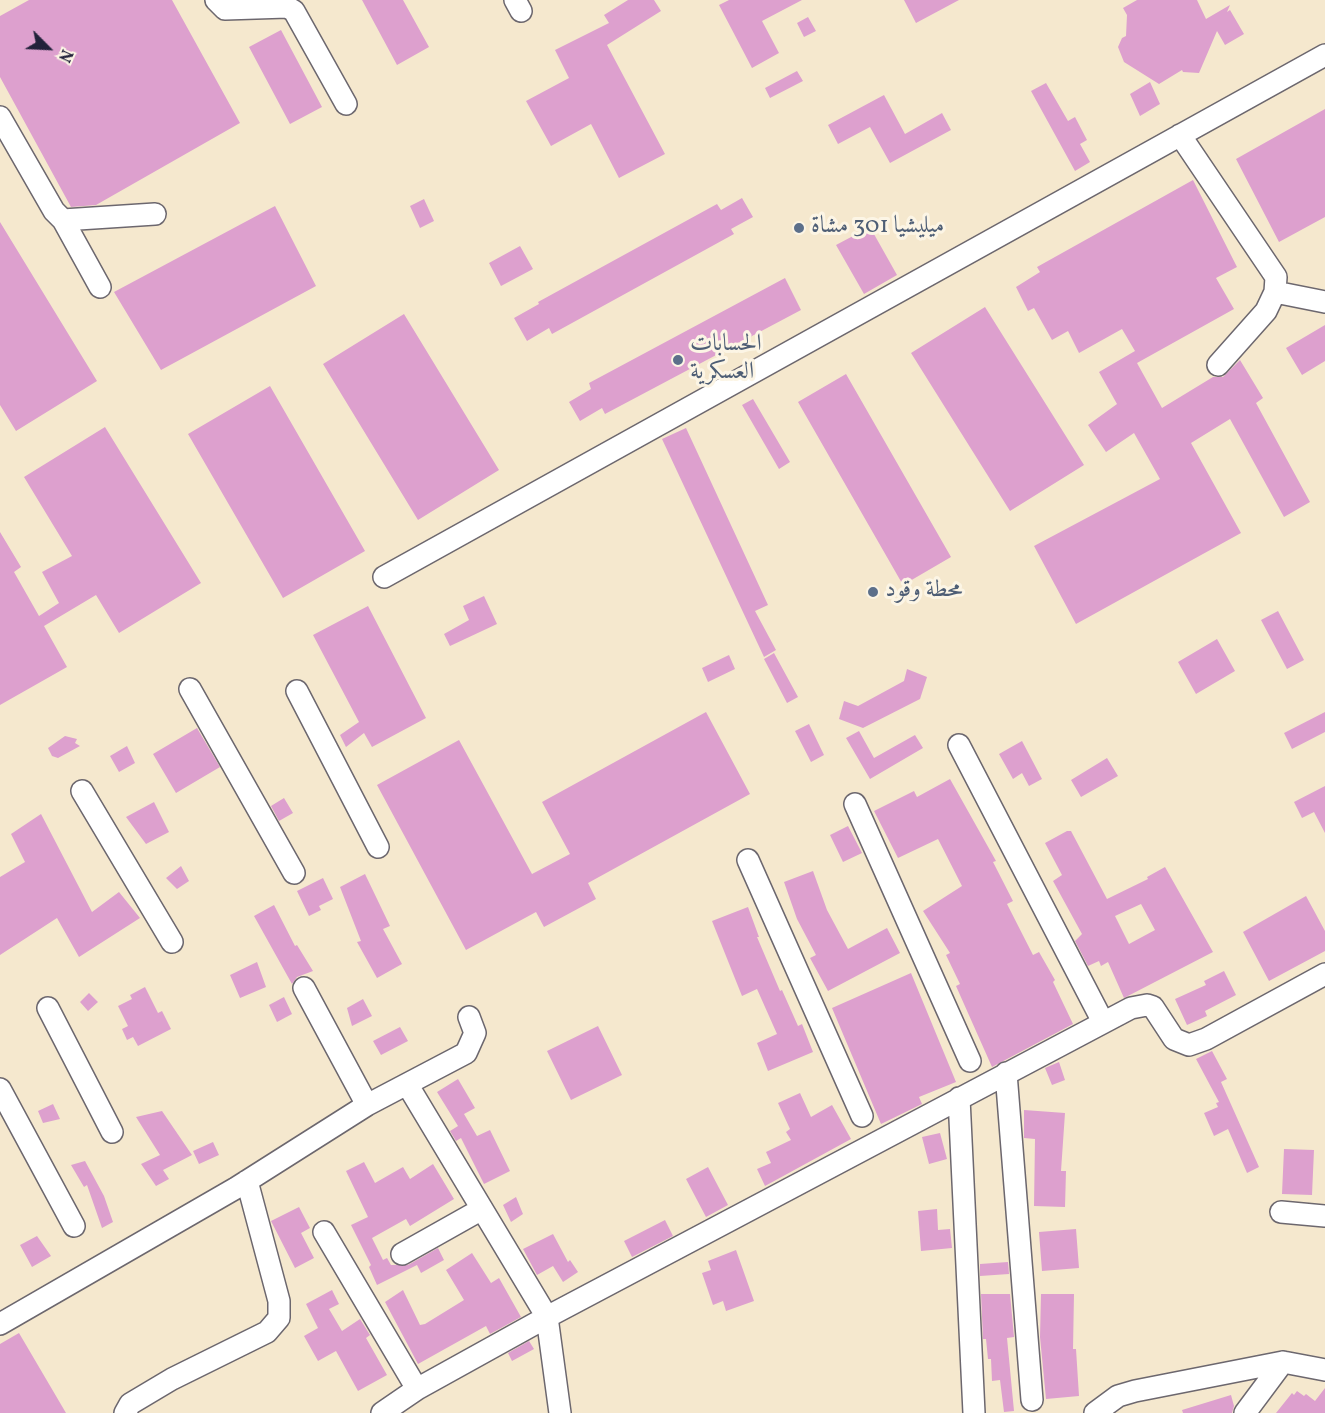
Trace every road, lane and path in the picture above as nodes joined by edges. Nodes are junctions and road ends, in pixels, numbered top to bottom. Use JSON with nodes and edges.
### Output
{"nodes":[{"id":1,"x":216,"y":0,"type":"edge"},
{"id":2,"x":1325,"y":55,"type":"edge"},
{"id":3,"x":346,"y":104,"type":"dead end"},
{"id":4,"x":0,"y":117,"type":"edge"},
{"id":5,"x":1180,"y":135,"type":"junction"},
{"id":6,"x":155,"y":214,"type":"dead end"},
{"id":7,"x":63,"y":220,"type":"junction"},
{"id":8,"x":100,"y":287,"type":"dead end"},
{"id":9,"x":1275,"y":292,"type":"junction"},
{"id":10,"x":1325,"y":302,"type":"edge"},
{"id":11,"x":1218,"y":364,"type":"dead end"},
{"id":12,"x":384,"y":577,"type":"dead end"},
{"id":13,"x":190,"y":689,"type":"dead end"},
{"id":14,"x":297,"y":691,"type":"dead end"},
{"id":15,"x":959,"y":745,"type":"dead end"},
{"id":16,"x":82,"y":791,"type":"dead end"},
{"id":17,"x":855,"y":804,"type":"dead end"},
{"id":18,"x":378,"y":847,"type":"dead end"},
{"id":19,"x":748,"y":860,"type":"dead end"},
{"id":20,"x":294,"y":873,"type":"dead end"},
{"id":21,"x":172,"y":942,"type":"dead end"},
{"id":22,"x":1325,"y":974,"type":"edge"},
{"id":23,"x":304,"y":988,"type":"dead end"},
{"id":24,"x":48,"y":1008,"type":"dead end"},
{"id":25,"x":468,"y":1017,"type":"dead end"},
{"id":26,"x":1103,"y":1022,"type":"junction"},
{"id":27,"x":970,"y":1061,"type":"dead end"},
{"id":28,"x":1006,"y":1073,"type":"junction"},
{"id":29,"x":406,"y":1084,"type":"junction"},
{"id":30,"x":0,"y":1089,"type":"edge"},
{"id":31,"x":959,"y":1098,"type":"junction"},
{"id":32,"x":367,"y":1106,"type":"junction"},
{"id":33,"x":862,"y":1116,"type":"dead end"},
{"id":34,"x":112,"y":1132,"type":"dead end"},
{"id":35,"x":247,"y":1181,"type":"junction"},
{"id":36,"x":482,"y":1209,"type":"junction"},
{"id":37,"x":1281,"y":1212,"type":"dead end"},
{"id":38,"x":1325,"y":1216,"type":"edge"},
{"id":39,"x":74,"y":1226,"type":"dead end"},
{"id":40,"x":324,"y":1232,"type":"dead end"},
{"id":41,"x":402,"y":1254,"type":"dead end"},
{"id":42,"x":548,"y":1317,"type":"junction"},
{"id":43,"x":0,"y":1324,"type":"edge"},
{"id":44,"x":1283,"y":1362,"type":"junction"},
{"id":45,"x":1325,"y":1370,"type":"edge"},
{"id":46,"x":417,"y":1389,"type":"junction"},
{"id":47,"x":1032,"y":1400,"type":"dead end"},
{"id":48,"x":125,"y":1413,"type":"edge"},
{"id":49,"x":382,"y":1413,"type":"edge"},
{"id":50,"x":560,"y":1413,"type":"edge"},
{"id":51,"x":974,"y":1413,"type":"edge"},
{"id":52,"x":1095,"y":1413,"type":"edge"},
{"id":53,"x":1245,"y":1413,"type":"edge"}],
"edges":[{"from":1,"to":3,"type":"street"},
{"from":2,"to":5,"type":"street"},
{"from":4,"to":7,"type":"street"},
{"from":5,"to":9,"type":"street"},
{"from":5,"to":12,"type":"street"},
{"from":6,"to":7,"type":"street"},
{"from":7,"to":8,"type":"street"},
{"from":9,"to":10,"type":"street"},
{"from":9,"to":11,"type":"street"},
{"from":13,"to":20,"type":"street"},
{"from":14,"to":18,"type":"street"},
{"from":15,"to":26,"type":"street"},
{"from":16,"to":21,"type":"street"},
{"from":17,"to":27,"type":"street"},
{"from":19,"to":33,"type":"street"},
{"from":22,"to":26,"type":"street"},
{"from":23,"to":32,"type":"street"},
{"from":24,"to":34,"type":"street"},
{"from":25,"to":29,"type":"street"},
{"from":26,"to":28,"type":"street"},
{"from":28,"to":31,"type":"street"},
{"from":28,"to":47,"type":"street"},
{"from":29,"to":32,"type":"street"},
{"from":29,"to":36,"type":"street"},
{"from":30,"to":39,"type":"street"},
{"from":31,"to":42,"type":"street"},
{"from":31,"to":51,"type":"street"},
{"from":32,"to":35,"type":"street"},
{"from":35,"to":43,"type":"street"},
{"from":35,"to":48,"type":"street"},
{"from":36,"to":41,"type":"street"},
{"from":36,"to":42,"type":"street"},
{"from":37,"to":38,"type":"street"},
{"from":40,"to":46,"type":"street"},
{"from":42,"to":46,"type":"street"},
{"from":42,"to":50,"type":"street"},
{"from":44,"to":45,"type":"street"},
{"from":44,"to":52,"type":"street"},
{"from":44,"to":53,"type":"street"},
{"from":46,"to":49,"type":"street"}]}
